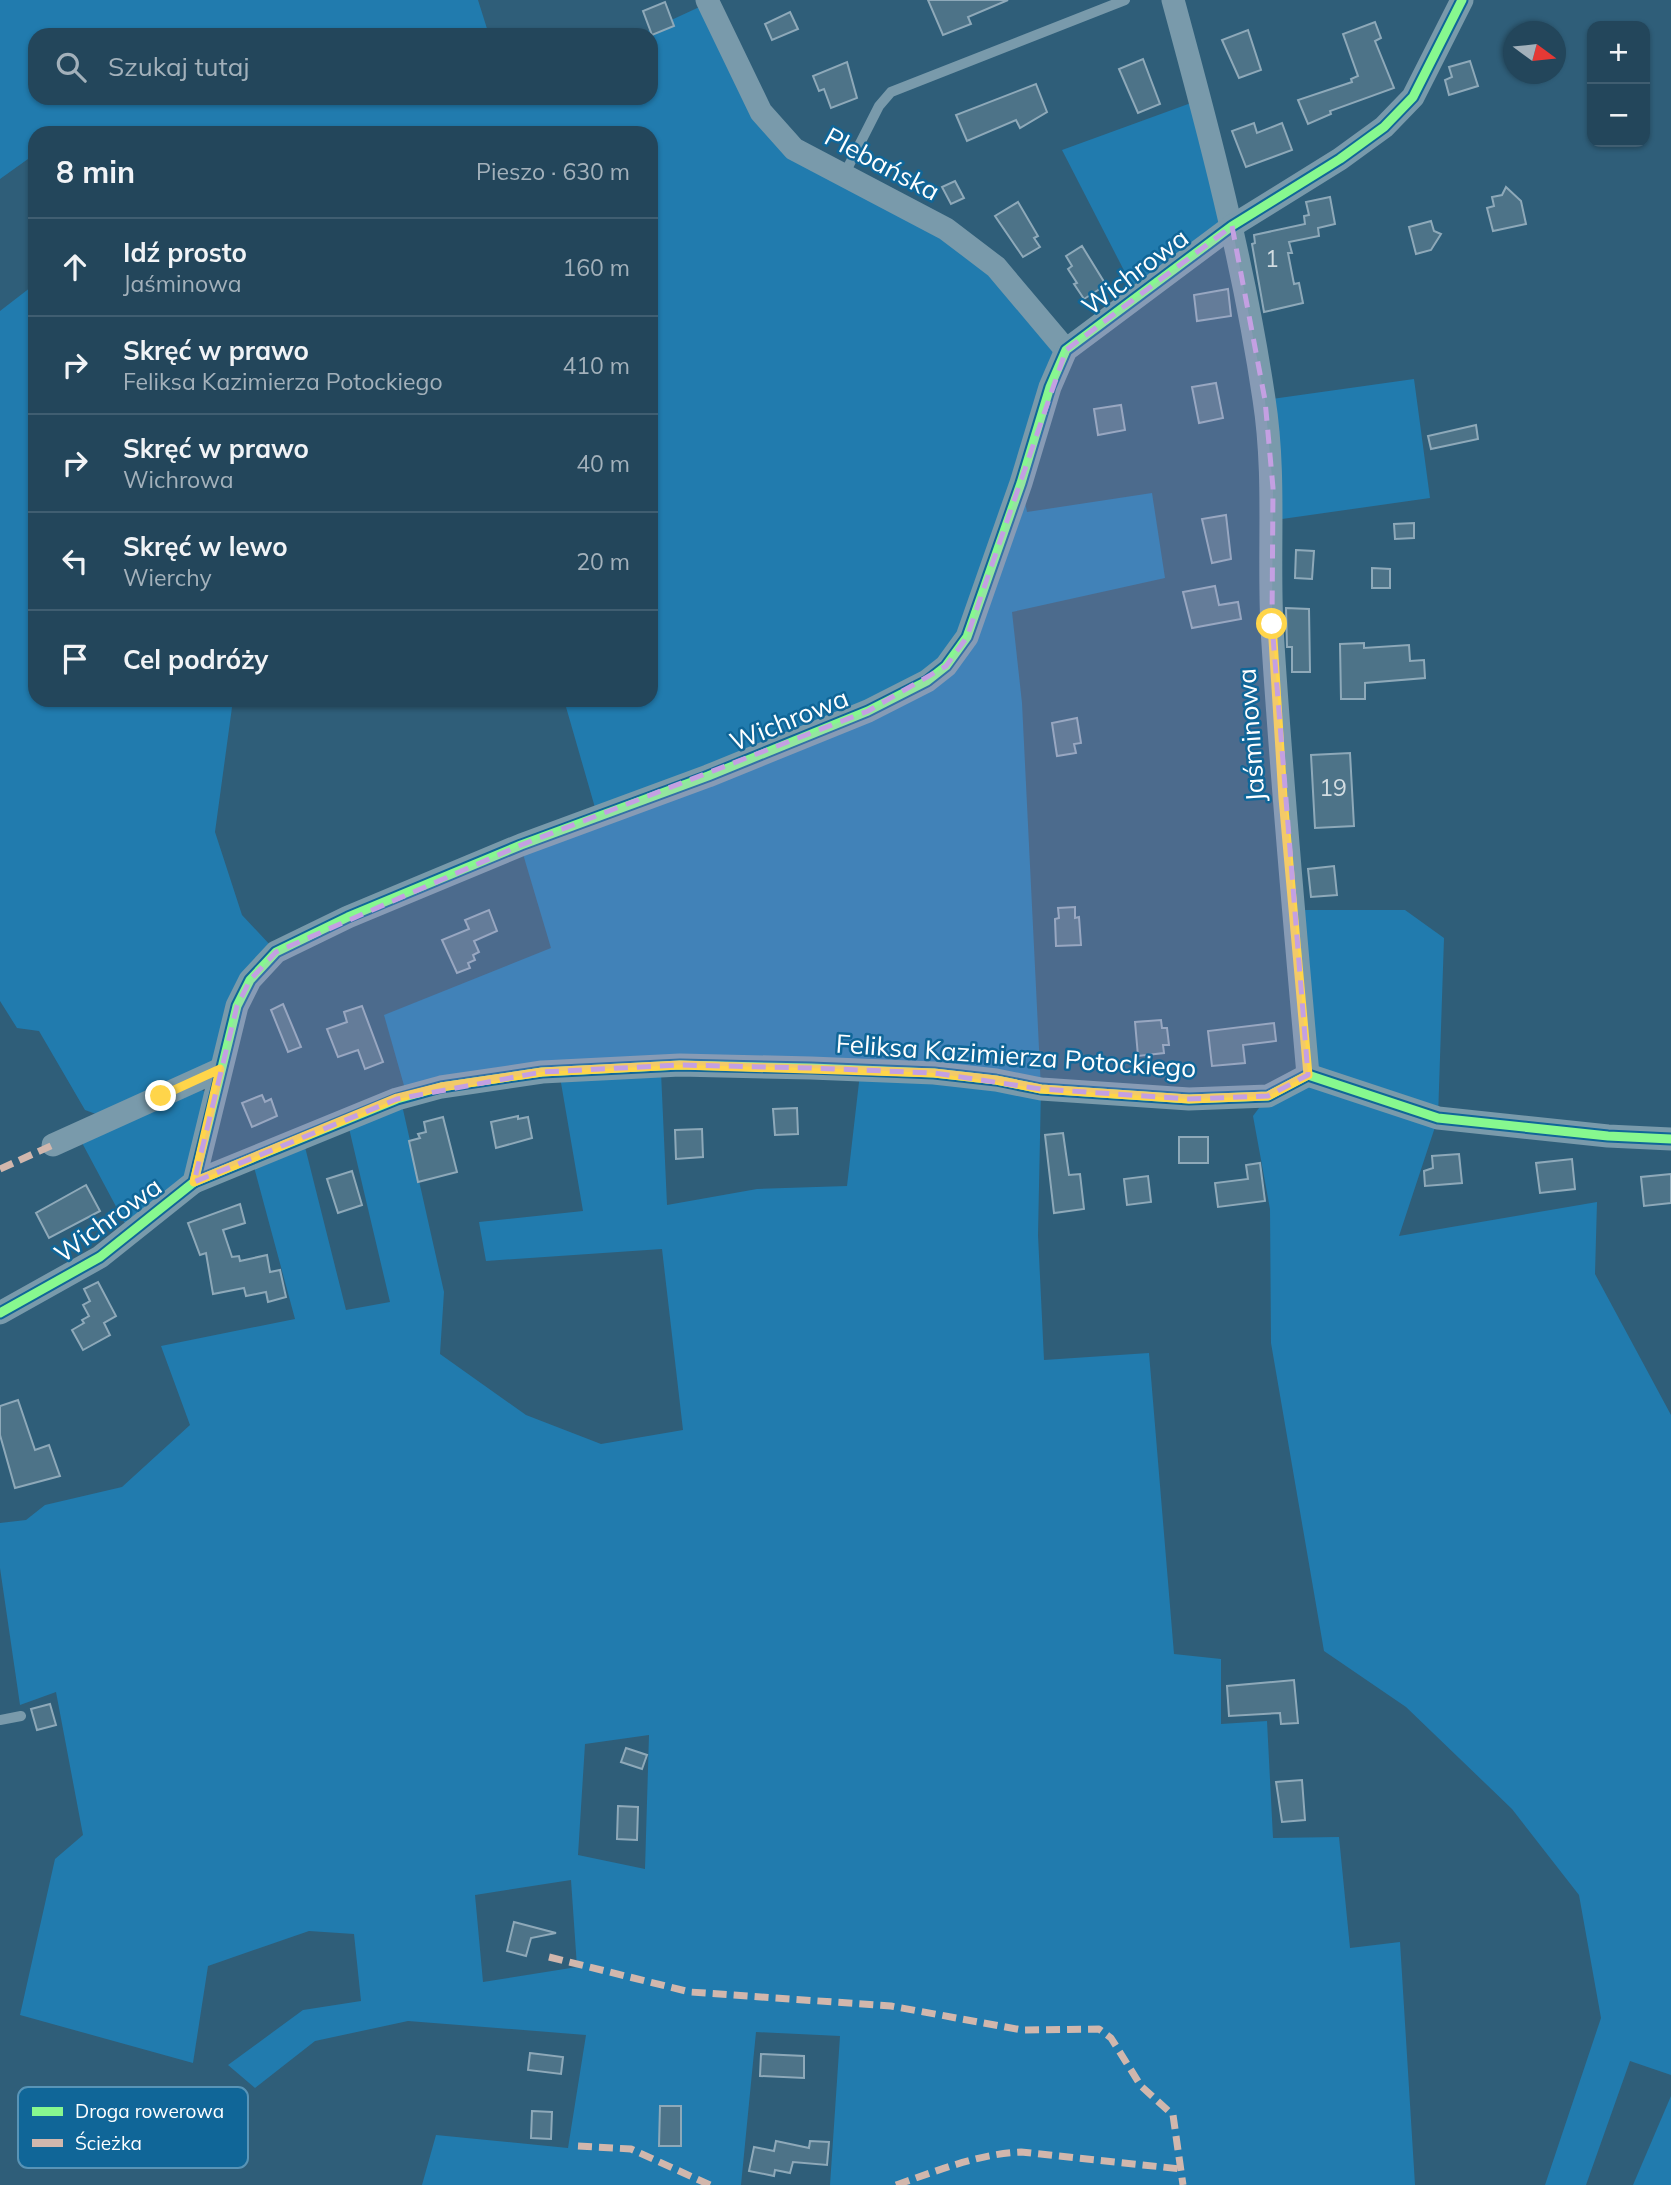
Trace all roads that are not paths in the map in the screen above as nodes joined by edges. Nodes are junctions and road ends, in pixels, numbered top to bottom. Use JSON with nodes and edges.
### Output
{"nodes":[{"id":1,"x":707,"y":0,"type":"edge"},
{"id":2,"x":1125,"y":0,"type":"edge"},
{"id":3,"x":1172,"y":0,"type":"edge"},
{"id":4,"x":1462,"y":0,"type":"edge"},
{"id":5,"x":843,"y":177,"type":"junction"},
{"id":6,"x":1232,"y":226,"type":"junction"},
{"id":7,"x":1066,"y":350,"type":"junction"},
{"id":8,"x":220,"y":1069,"type":"junction"},
{"id":9,"x":1308,"y":1075,"type":"junction"},
{"id":10,"x":1671,"y":1139,"type":"edge"},
{"id":11,"x":53,"y":1145,"type":"dead end"},
{"id":12,"x":194,"y":1182,"type":"junction"},
{"id":13,"x":0,"y":1313,"type":"edge"},
{"id":14,"x":21,"y":1716,"type":"dead end"},
{"id":15,"x":0,"y":1720,"type":"edge"}],
"edges":[{"from":1,"to":5,"type":"street","name":"Plebańska"},
{"from":2,"to":5,"type":"lane"},
{"from":3,"to":6,"type":"street","name":"Jaśminowa"},
{"from":4,"to":6,"type":"street","name":"Wichrowa"},
{"from":5,"to":7,"type":"street","name":"Plebańska"},
{"from":6,"to":7,"type":"street","name":"Wichrowa"},
{"from":6,"to":9,"type":"street","name":"Jaśminowa"},
{"from":7,"to":8,"type":"street","name":"Wichrowa"},
{"from":8,"to":11,"type":"street"},
{"from":8,"to":12,"type":"street","name":"Wichrowa"},
{"from":9,"to":10,"type":"street"},
{"from":9,"to":12,"type":"street","name":"Feliksa Kazimierza Potockiego"},
{"from":12,"to":13,"type":"street","name":"Wichrowa"},
{"from":14,"to":15,"type":"lane"}]}
